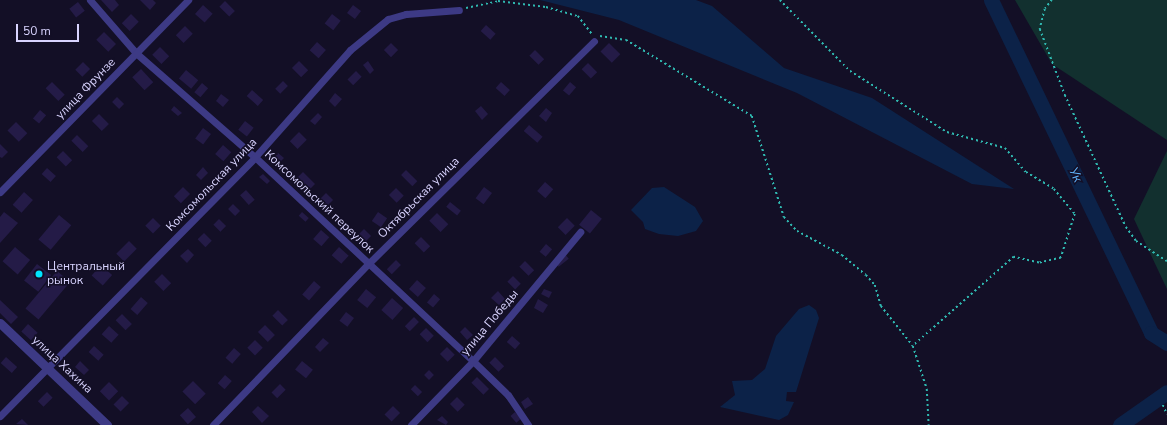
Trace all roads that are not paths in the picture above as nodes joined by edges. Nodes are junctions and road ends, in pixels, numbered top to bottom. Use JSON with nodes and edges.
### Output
{"nodes":[{"id":1,"x":90,"y":0,"type":"edge"},
{"id":2,"x":188,"y":0,"type":"edge"},
{"id":3,"x":459,"y":10,"type":"road end"},
{"id":4,"x":594,"y":41,"type":"road end"},
{"id":5,"x":136,"y":53,"type":"junction"},
{"id":6,"x":255,"y":157,"type":"junction"},
{"id":7,"x":0,"y":192,"type":"edge"},
{"id":8,"x":580,"y":232,"type":"dead end"},
{"id":9,"x":369,"y":263,"type":"junction"},
{"id":10,"x":0,"y":323,"type":"edge"},
{"id":11,"x":473,"y":361,"type":"junction"},
{"id":12,"x":47,"y":368,"type":"junction"},
{"id":13,"x":0,"y":416,"type":"edge"},
{"id":14,"x":107,"y":425,"type":"edge"},
{"id":15,"x":213,"y":425,"type":"edge"},
{"id":16,"x":411,"y":425,"type":"edge"},
{"id":17,"x":528,"y":425,"type":"edge"}],
"edges":[{"from":1,"to":5,"type":"street","name":"Комсомольский переулок"},
{"from":2,"to":5,"type":"street","name":"улица Фрунзе"},
{"from":3,"to":6,"type":"street","name":"Комсомольская улица"},
{"from":4,"to":9,"type":"street","name":"Октябрьская улица"},
{"from":5,"to":6,"type":"street","name":"Комсомольский переулок"},
{"from":5,"to":7,"type":"street","name":"улица Фрунзе"},
{"from":6,"to":9,"type":"street","name":"Комсомольский переулок"},
{"from":6,"to":12,"type":"street","name":"Комсомольская улица"},
{"from":8,"to":11,"type":"street","name":"улица Победы"},
{"from":9,"to":11,"type":"street","name":"Комсомольский переулок"},
{"from":9,"to":15,"type":"street","name":"Октябрьская улица"},
{"from":10,"to":12,"type":"street","name":"улица Хахина"},
{"from":11,"to":16,"type":"street","name":"улица Победы"},
{"from":11,"to":17,"type":"street","name":"Комсомольский переулок"},
{"from":12,"to":13,"type":"street","name":"Комсомольская улица"},
{"from":12,"to":14,"type":"street","name":"улица Хахина"}]}
